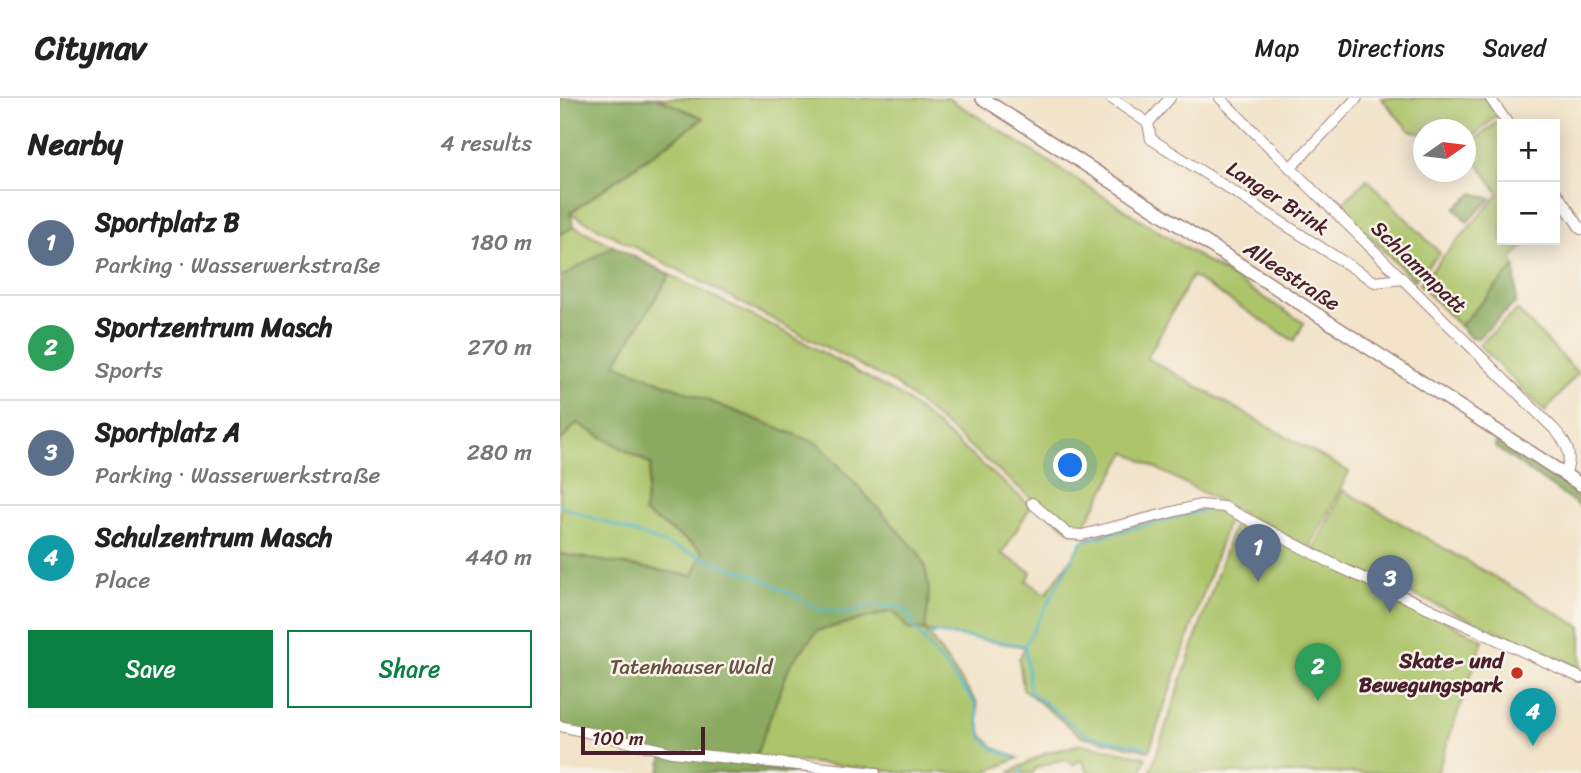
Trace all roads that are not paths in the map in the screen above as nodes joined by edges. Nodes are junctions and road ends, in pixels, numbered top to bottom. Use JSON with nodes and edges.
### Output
{"nodes":[{"id":1,"x":982,"y":98,"type":"edge"},
{"id":2,"x":1111,"y":98,"type":"edge"},
{"id":3,"x":1170,"y":98,"type":"edge"},
{"id":4,"x":1220,"y":98,"type":"edge"},
{"id":5,"x":1357,"y":98,"type":"edge"},
{"id":6,"x":1490,"y":98,"type":"edge"},
{"id":7,"x":1505,"y":119,"type":"edge"},
{"id":8,"x":1148,"y":123,"type":"junction"},
{"id":9,"x":1290,"y":168,"type":"junction"},
{"id":10,"x":1560,"y":198,"type":"edge"},
{"id":11,"x":1581,"y":229,"type":"edge"},
{"id":12,"x":1403,"y":279,"type":"junction"},
{"id":13,"x":1565,"y":475,"type":"junction"},
{"id":14,"x":1581,"y":485,"type":"edge"},
{"id":15,"x":1031,"y":503,"type":"dead end"},
{"id":16,"x":1581,"y":678,"type":"edge"},
{"id":17,"x":560,"y":726,"type":"edge"},
{"id":18,"x":876,"y":773,"type":"edge"}],
"edges":[{"from":1,"to":13,"type":"street","name":"Alleestraße"},
{"from":2,"to":8,"type":"street","name":"Langer Brink"},
{"from":3,"to":8,"type":"street"},
{"from":4,"to":9,"type":"street","name":"Schlammpatt"},
{"from":5,"to":9,"type":"street"},
{"from":6,"to":7,"type":"street"},
{"from":8,"to":12,"type":"street","name":"Langer Brink"},
{"from":9,"to":12,"type":"street","name":"Schlammpatt"},
{"from":10,"to":11,"type":"street"},
{"from":12,"to":13,"type":"street","name":"Schlammpatt"},
{"from":13,"to":14,"type":"street","name":"Alleestraße"},
{"from":15,"to":16,"type":"street"},
{"from":17,"to":18,"type":"street"}]}
